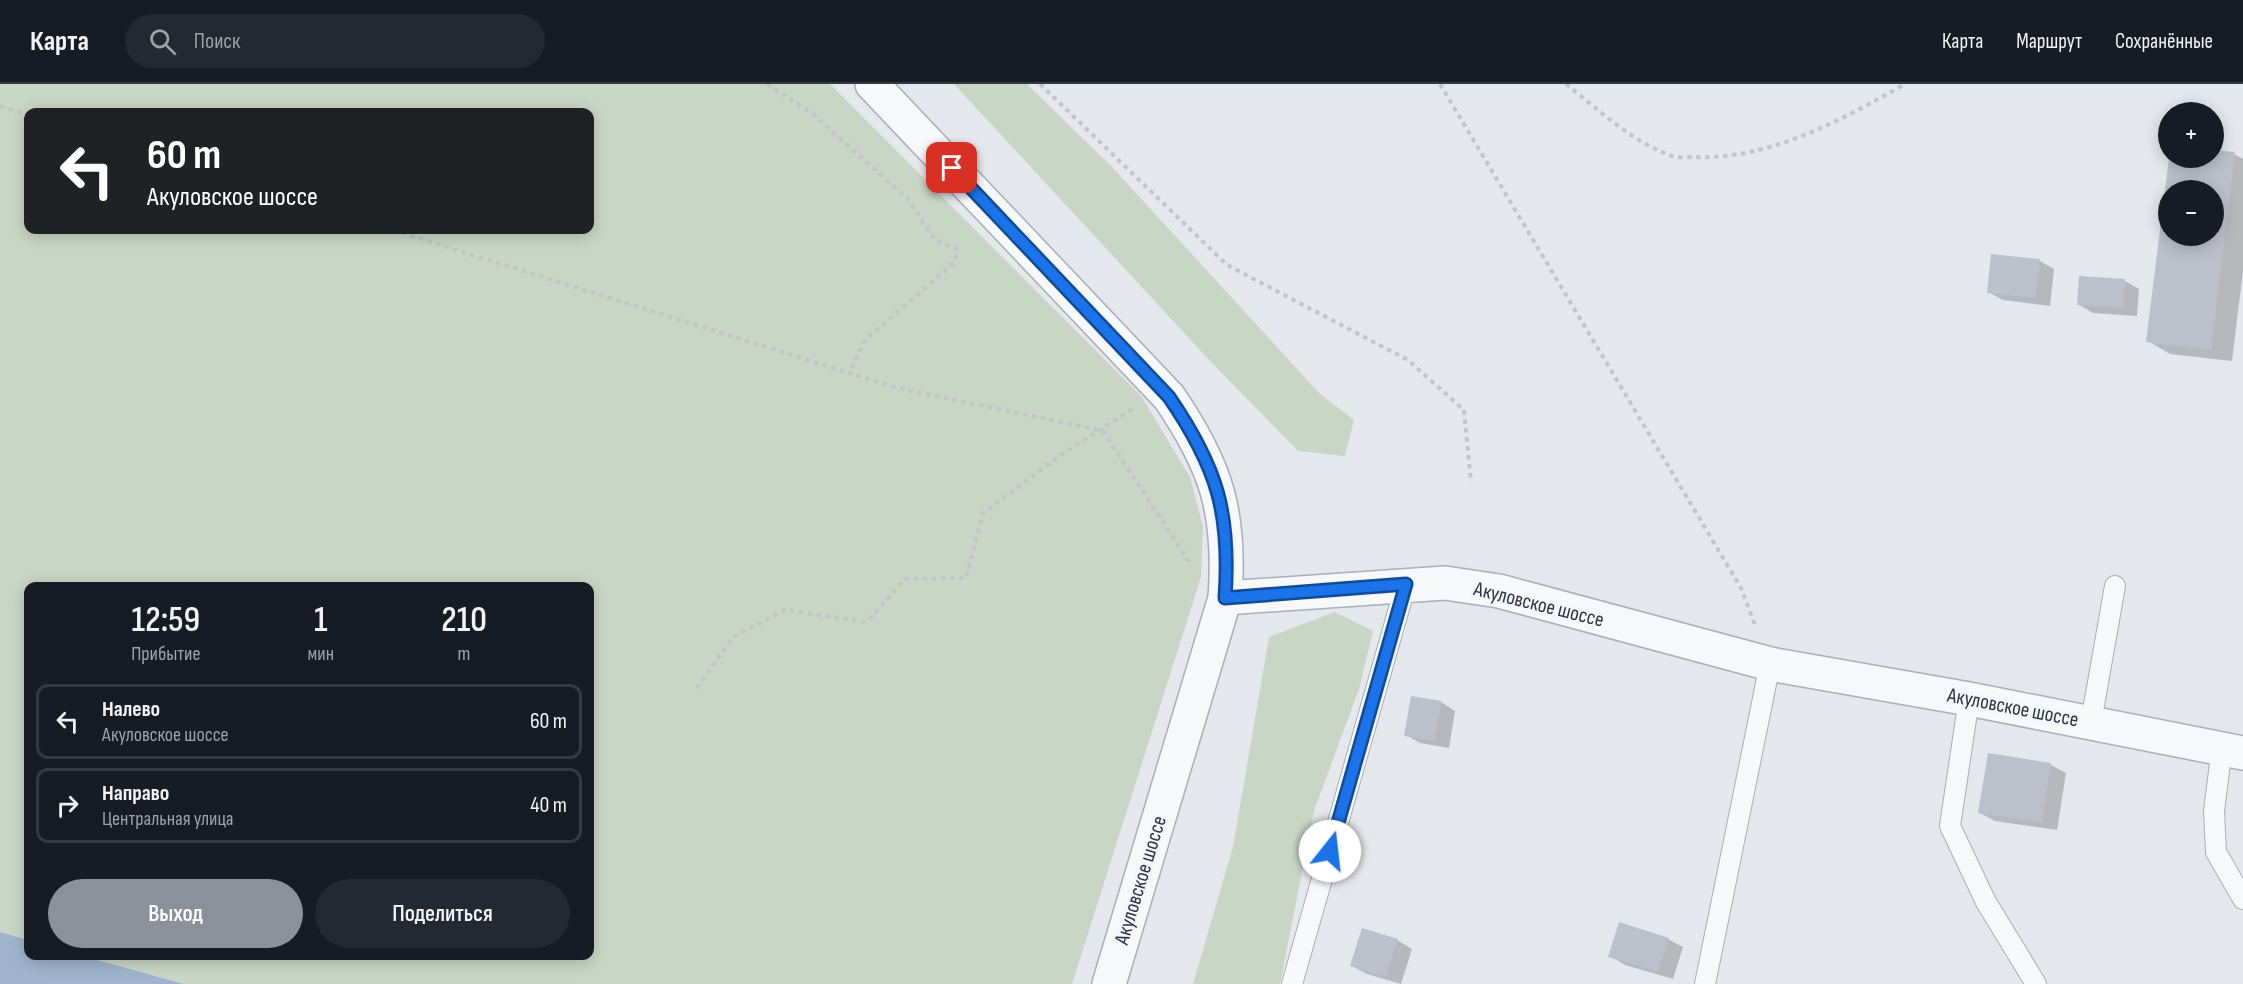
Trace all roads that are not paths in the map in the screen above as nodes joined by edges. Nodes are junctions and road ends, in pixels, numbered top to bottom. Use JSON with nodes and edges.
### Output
{"nodes":[{"id":1,"x":872,"y":84,"type":"edge"},
{"id":2,"x":1406,"y":584,"type":"junction"},
{"id":3,"x":2115,"y":586,"type":"dead end"},
{"id":4,"x":1225,"y":598,"type":"junction"},
{"id":5,"x":1770,"y":664,"type":"junction"},
{"id":6,"x":1969,"y":699,"type":"junction"},
{"id":7,"x":2091,"y":722,"type":"junction"},
{"id":8,"x":2232,"y":750,"type":"edge"},
{"id":9,"x":2243,"y":899,"type":"edge"},
{"id":10,"x":1109,"y":984,"type":"edge"},
{"id":11,"x":1292,"y":984,"type":"edge"},
{"id":12,"x":1705,"y":984,"type":"edge"},
{"id":13,"x":2036,"y":984,"type":"edge"}],
"edges":[{"from":1,"to":4,"type":"street"},
{"from":2,"to":4,"type":"street","name":"Акуловское шоссе"},
{"from":2,"to":5,"type":"street","name":"Акуловское шоссе"},
{"from":2,"to":11,"type":"lane"},
{"from":3,"to":7,"type":"lane"},
{"from":4,"to":10,"type":"street","name":"Акуловское шоссе"},
{"from":5,"to":6,"type":"street","name":"Акуловское шоссе"},
{"from":5,"to":12,"type":"lane"},
{"from":6,"to":7,"type":"street","name":"Акуловское шоссе"},
{"from":6,"to":13,"type":"lane"},
{"from":7,"to":8,"type":"street","name":"Акуловское шоссе"},
{"from":8,"to":9,"type":"lane"}]}
